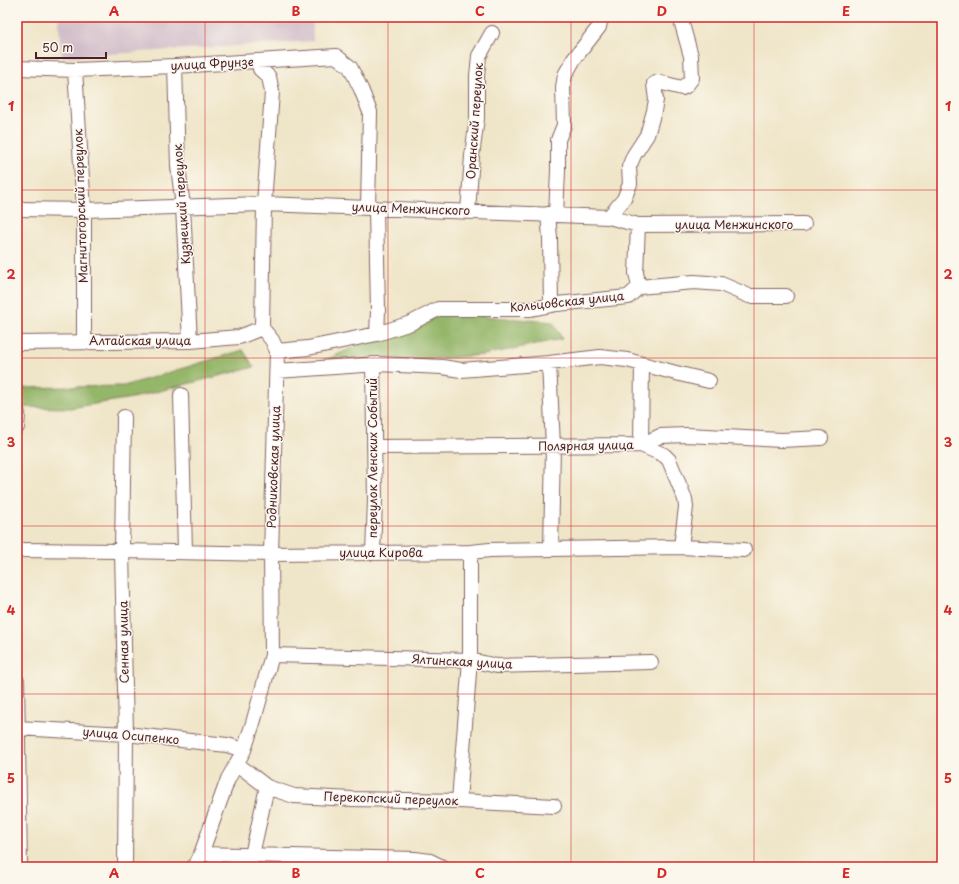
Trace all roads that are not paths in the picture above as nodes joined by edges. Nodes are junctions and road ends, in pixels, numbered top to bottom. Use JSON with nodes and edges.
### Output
{"nodes":[{"id":1,"x":601,"y":17,"type":"edge"},
{"id":2,"x":682,"y":17,"type":"edge"},
{"id":3,"x":492,"y":33,"type":"dead end"},
{"id":4,"x":259,"y":62,"type":"junction"},
{"id":5,"x":175,"y":66,"type":"junction"},
{"id":6,"x":17,"y":68,"type":"edge"},
{"id":7,"x":75,"y":70,"type":"junction"},
{"id":8,"x":264,"y":204,"type":"junction"},
{"id":9,"x":183,"y":207,"type":"junction"},
{"id":10,"x":372,"y":208,"type":"junction"},
{"id":11,"x":17,"y":209,"type":"edge"},
{"id":12,"x":84,"y":210,"type":"junction"},
{"id":13,"x":468,"y":212,"type":"junction"},
{"id":14,"x":552,"y":214,"type":"junction"},
{"id":15,"x":610,"y":217,"type":"junction"},
{"id":16,"x":804,"y":224,"type":"dead end"},
{"id":17,"x":638,"y":225,"type":"junction"},
{"id":18,"x":639,"y":288,"type":"junction"},
{"id":19,"x":786,"y":296,"type":"dead end"},
{"id":20,"x":551,"y":305,"type":"junction"},
{"id":21,"x":262,"y":328,"type":"junction"},
{"id":22,"x":377,"y":334,"type":"junction"},
{"id":23,"x":84,"y":341,"type":"junction"},
{"id":24,"x":190,"y":341,"type":"junction"},
{"id":25,"x":17,"y":343,"type":"edge"},
{"id":26,"x":277,"y":351,"type":"junction"},
{"id":27,"x":549,"y":363,"type":"junction"},
{"id":28,"x":373,"y":364,"type":"junction"},
{"id":29,"x":642,"y":364,"type":"junction"},
{"id":30,"x":277,"y":371,"type":"junction"},
{"id":31,"x":709,"y":381,"type":"dead end"},
{"id":32,"x":181,"y":395,"type":"dead end"},
{"id":33,"x":18,"y":413,"type":"edge"},
{"id":34,"x":124,"y":417,"type":"dead end"},
{"id":35,"x":17,"y":427,"type":"edge"},
{"id":36,"x":820,"y":438,"type":"dead end"},
{"id":37,"x":641,"y":445,"type":"junction"},
{"id":38,"x":553,"y":446,"type":"junction"},
{"id":39,"x":374,"y":447,"type":"junction"},
{"id":40,"x":681,"y":547,"type":"junction"},
{"id":41,"x":17,"y":550,"type":"edge"},
{"id":42,"x":551,"y":550,"type":"junction"},
{"id":43,"x":744,"y":550,"type":"dead end"},
{"id":44,"x":122,"y":551,"type":"junction"},
{"id":45,"x":185,"y":552,"type":"junction"},
{"id":46,"x":373,"y":552,"type":"junction"},
{"id":47,"x":470,"y":552,"type":"junction"},
{"id":48,"x":271,"y":554,"type":"junction"},
{"id":49,"x":272,"y":655,"type":"junction"},
{"id":50,"x":470,"y":660,"type":"junction"},
{"id":51,"x":651,"y":662,"type":"dead end"},
{"id":52,"x":17,"y":681,"type":"edge"},
{"id":53,"x":17,"y":728,"type":"edge"},
{"id":54,"x":126,"y":734,"type":"junction"},
{"id":55,"x":244,"y":750,"type":"junction"},
{"id":56,"x":237,"y":764,"type":"junction"},
{"id":57,"x":267,"y":787,"type":"junction"},
{"id":58,"x":459,"y":801,"type":"junction"},
{"id":59,"x":554,"y":806,"type":"dead end"},
{"id":60,"x":201,"y":854,"type":"junction"},
{"id":61,"x":252,"y":855,"type":"junction"},
{"id":62,"x":20,"y":867,"type":"edge"},
{"id":63,"x":125,"y":867,"type":"edge"},
{"id":64,"x":194,"y":867,"type":"edge"},
{"id":65,"x":442,"y":867,"type":"edge"}],
"edges":[{"from":1,"to":14,"type":"street"},
{"from":2,"to":15,"type":"street"},
{"from":3,"to":13,"type":"street","name":"Оранский переулок"},
{"from":4,"to":5,"type":"street","name":"улица Фрунзе"},
{"from":4,"to":8,"type":"street"},
{"from":4,"to":10,"type":"street","name":"улица Фрунзе"},
{"from":5,"to":7,"type":"street","name":"улица Фрунзе"},
{"from":5,"to":9,"type":"street","name":"Кузнецкий переулок"},
{"from":6,"to":7,"type":"street","name":"улица Фрунзе"},
{"from":7,"to":12,"type":"street","name":"Магнитогорский переулок"},
{"from":8,"to":9,"type":"street","name":"улица Менжинского"},
{"from":8,"to":10,"type":"street","name":"улица Менжинского"},
{"from":8,"to":21,"type":"street"},
{"from":9,"to":12,"type":"street","name":"улица Менжинского"},
{"from":9,"to":24,"type":"street","name":"Кузнецкий переулок"},
{"from":10,"to":13,"type":"street","name":"улица Менжинского"},
{"from":10,"to":22,"type":"street"},
{"from":11,"to":12,"type":"street","name":"улица Менжинского"},
{"from":12,"to":23,"type":"street","name":"Магнитогорский переулок"},
{"from":13,"to":14,"type":"street","name":"улица Менжинского"},
{"from":14,"to":15,"type":"street","name":"улица Менжинского"},
{"from":14,"to":20,"type":"street"},
{"from":15,"to":17,"type":"street","name":"улица Менжинского"},
{"from":16,"to":17,"type":"street","name":"улица Менжинского"},
{"from":17,"to":18,"type":"street"},
{"from":18,"to":19,"type":"street","name":"Кольцовская улица"},
{"from":18,"to":20,"type":"street","name":"Кольцовская улица"},
{"from":20,"to":22,"type":"street","name":"Кольцовская улица"},
{"from":21,"to":24,"type":"street","name":"Алтайская улица"},
{"from":21,"to":26,"type":"street"},
{"from":22,"to":26,"type":"street","name":"Кольцовская улица"},
{"from":23,"to":24,"type":"street","name":"Алтайская улица"},
{"from":23,"to":25,"type":"street","name":"Алтайская улица"},
{"from":26,"to":30,"type":"street","name":"Родниковская улица"},
{"from":27,"to":28,"type":"street"},
{"from":27,"to":29,"type":"street"},
{"from":27,"to":38,"type":"street"},
{"from":28,"to":30,"type":"street"},
{"from":28,"to":39,"type":"street","name":"переулок Ленских Событий"},
{"from":29,"to":31,"type":"street"},
{"from":29,"to":37,"type":"street"},
{"from":30,"to":48,"type":"street","name":"Родниковская улица"},
{"from":32,"to":45,"type":"street"},
{"from":33,"to":35,"type":"street"},
{"from":34,"to":44,"type":"street","name":"Сенная улица"},
{"from":36,"to":37,"type":"street","name":"Полярная улица"},
{"from":37,"to":38,"type":"street","name":"Полярная улица"},
{"from":37,"to":40,"type":"street"},
{"from":38,"to":39,"type":"street","name":"Полярная улица"},
{"from":38,"to":42,"type":"street"},
{"from":39,"to":46,"type":"street","name":"переулок Ленских Событий"},
{"from":40,"to":42,"type":"street","name":"улица Кирова"},
{"from":40,"to":43,"type":"street","name":"улица Кирова"},
{"from":41,"to":44,"type":"street","name":"улица Кирова"},
{"from":42,"to":47,"type":"street","name":"улица Кирова"},
{"from":44,"to":45,"type":"street","name":"улица Кирова"},
{"from":44,"to":54,"type":"street","name":"Сенная улица"},
{"from":45,"to":48,"type":"street","name":"улица Кирова"},
{"from":46,"to":47,"type":"street","name":"улица Кирова"},
{"from":46,"to":48,"type":"street","name":"улица Кирова"},
{"from":47,"to":50,"type":"street"},
{"from":48,"to":49,"type":"street","name":"Родниковская улица"},
{"from":49,"to":50,"type":"street","name":"Ялтинская улица"},
{"from":49,"to":55,"type":"street","name":"Родниковская улица"},
{"from":50,"to":51,"type":"street","name":"Ялтинская улица"},
{"from":50,"to":58,"type":"street"},
{"from":52,"to":53,"type":"street"},
{"from":53,"to":54,"type":"street","name":"улица Осипенко"},
{"from":53,"to":62,"type":"street"},
{"from":54,"to":55,"type":"street","name":"улица Осипенко"},
{"from":54,"to":63,"type":"street","name":"Сенная улица"},
{"from":55,"to":56,"type":"street","name":"Родниковская улица"},
{"from":56,"to":57,"type":"street","name":"Перекопский переулок"},
{"from":56,"to":60,"type":"street","name":"Родниковская улица"},
{"from":57,"to":58,"type":"street","name":"Перекопский переулок"},
{"from":57,"to":61,"type":"street"},
{"from":58,"to":59,"type":"street","name":"Перекопский переулок"},
{"from":60,"to":61,"type":"street"},
{"from":60,"to":64,"type":"street","name":"Родниковская улица"},
{"from":61,"to":65,"type":"street"}]}
